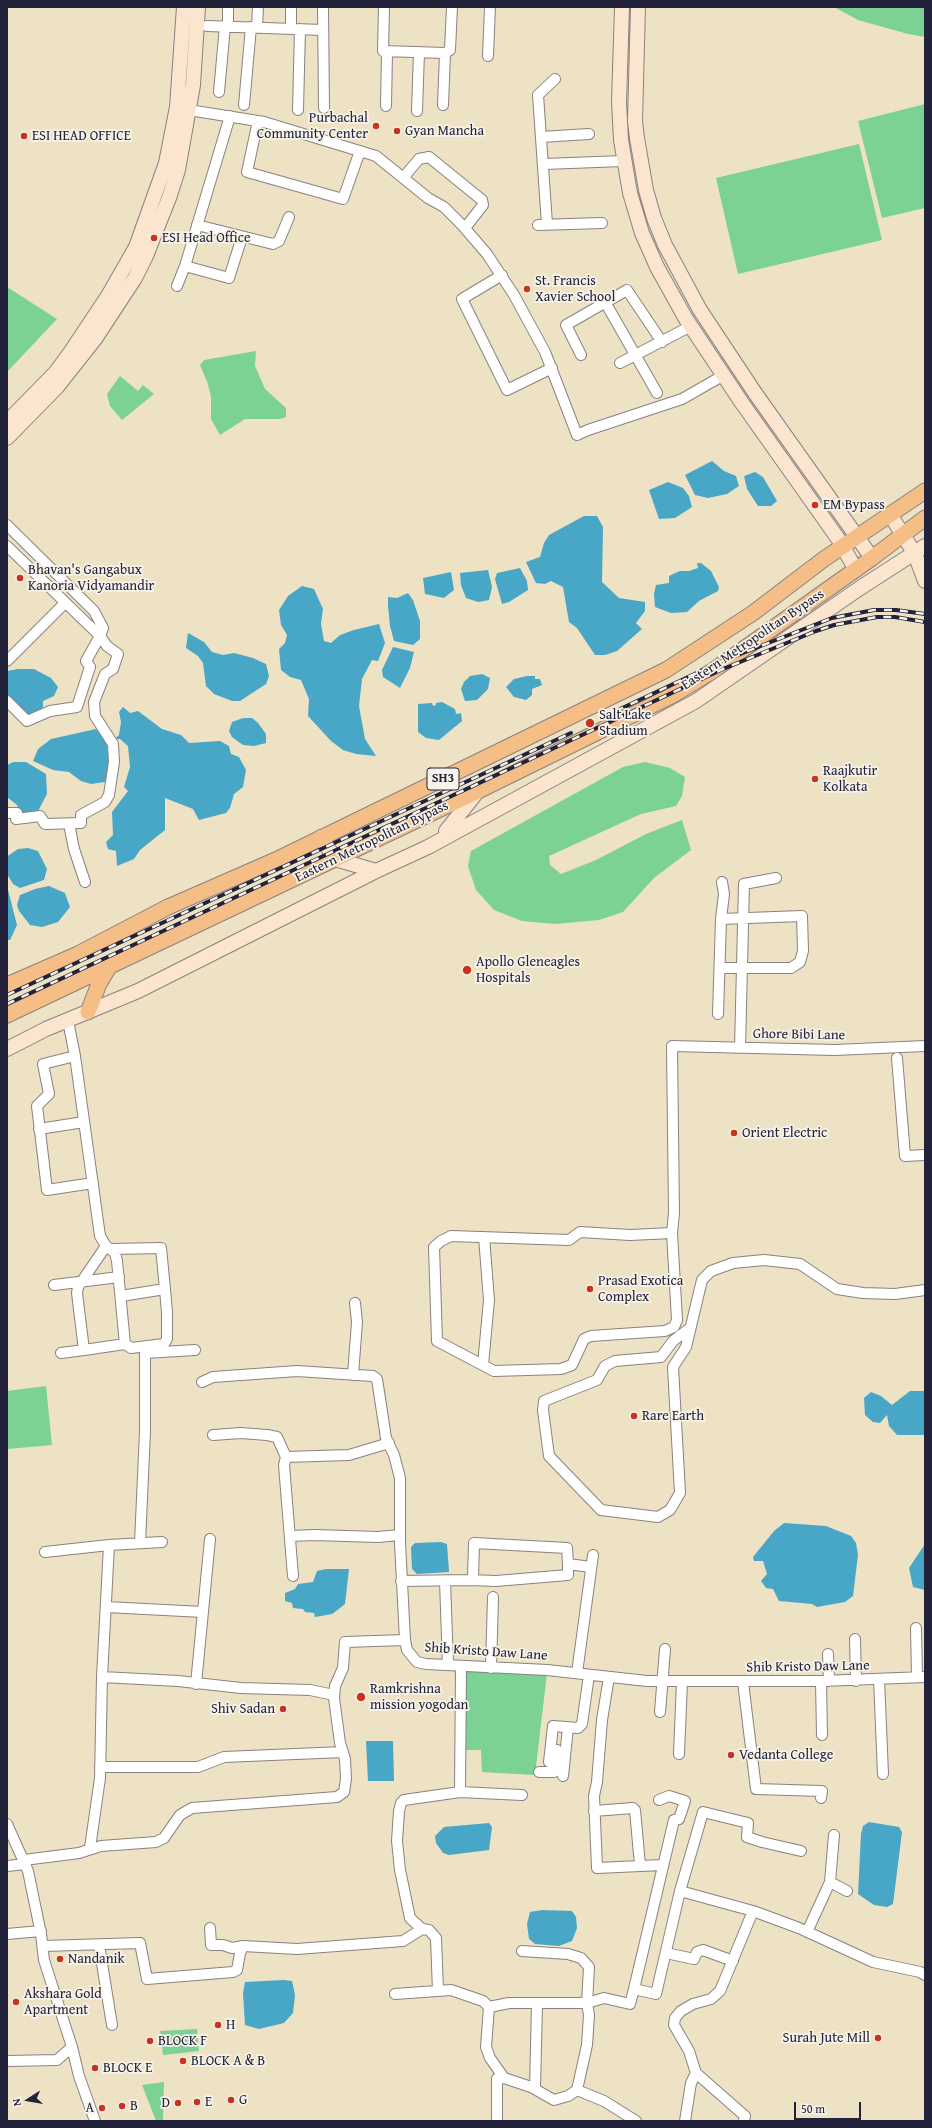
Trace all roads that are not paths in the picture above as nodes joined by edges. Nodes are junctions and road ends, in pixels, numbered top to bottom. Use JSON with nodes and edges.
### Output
{"nodes":[{"id":1,"x":184,"y":7,"type":"edge"},
{"id":2,"x":198,"y":7,"type":"edge"},
{"id":3,"x":228,"y":7,"type":"edge"},
{"id":4,"x":258,"y":7,"type":"edge"},
{"id":5,"x":291,"y":7,"type":"edge"},
{"id":6,"x":323,"y":7,"type":"edge"},
{"id":7,"x":384,"y":7,"type":"edge"},
{"id":8,"x":452,"y":7,"type":"edge"},
{"id":9,"x":490,"y":7,"type":"edge"},
{"id":10,"x":622,"y":7,"type":"edge"},
{"id":11,"x":638,"y":7,"type":"edge"},
{"id":12,"x":207,"y":26,"type":"dead end"},
{"id":13,"x":226,"y":27,"type":"junction"},
{"id":14,"x":254,"y":27,"type":"junction"},
{"id":15,"x":295,"y":29,"type":"junction"},
{"id":16,"x":323,"y":30,"type":"junction"},
{"id":17,"x":387,"y":52,"type":"junction"},
{"id":18,"x":418,"y":52,"type":"junction"},
{"id":19,"x":444,"y":53,"type":"junction"},
{"id":20,"x":488,"y":56,"type":"dead end"},
{"id":21,"x":554,"y":79,"type":"dead end"},
{"id":22,"x":219,"y":92,"type":"dead end"},
{"id":23,"x":244,"y":104,"type":"dead end"},
{"id":24,"x":442,"y":105,"type":"dead end"},
{"id":25,"x":386,"y":106,"type":"dead end"},
{"id":26,"x":324,"y":108,"type":"dead end"},
{"id":27,"x":189,"y":110,"type":"junction"},
{"id":28,"x":298,"y":110,"type":"dead end"},
{"id":29,"x":417,"y":111,"type":"dead end"},
{"id":30,"x":230,"y":116,"type":"junction"},
{"id":31,"x":634,"y":120,"type":"junction"},
{"id":32,"x":258,"y":121,"type":"junction"},
{"id":33,"x":620,"y":121,"type":"junction"},
{"id":34,"x":179,"y":128,"type":"junction"},
{"id":35,"x":589,"y":134,"type":"dead end"},
{"id":36,"x":541,"y":137,"type":"junction"},
{"id":37,"x":360,"y":151,"type":"junction"},
{"id":38,"x":624,"y":161,"type":"junction"},
{"id":39,"x":544,"y":164,"type":"junction"},
{"id":40,"x":403,"y":178,"type":"junction"},
{"id":41,"x":289,"y":217,"type":"dead end"},
{"id":42,"x":602,"y":223,"type":"dead end"},
{"id":43,"x":197,"y":225,"type":"junction"},
{"id":44,"x":465,"y":228,"type":"junction"},
{"id":45,"x":242,"y":237,"type":"junction"},
{"id":46,"x":185,"y":266,"type":"junction"},
{"id":47,"x":678,"y":273,"type":"junction"},
{"id":48,"x":502,"y":276,"type":"junction"},
{"id":49,"x":664,"y":281,"type":"junction"},
{"id":50,"x":177,"y":286,"type":"dead end"},
{"id":51,"x":605,"y":302,"type":"junction"},
{"id":52,"x":691,"y":326,"type":"junction"},
{"id":53,"x":662,"y":342,"type":"junction"},
{"id":54,"x":75,"y":355,"type":"junction"},
{"id":55,"x":580,"y":355,"type":"dead end"},
{"id":56,"x":636,"y":355,"type":"junction"},
{"id":57,"x":620,"y":363,"type":"dead end"},
{"id":58,"x":552,"y":368,"type":"junction"},
{"id":59,"x":724,"y":375,"type":"junction"},
{"id":60,"x":657,"y":393,"type":"dead end"},
{"id":61,"x":7,"y":422,"type":"edge"},
{"id":62,"x":7,"y":438,"type":"edge"},
{"id":63,"x":925,"y":491,"type":"edge"},
{"id":64,"x":891,"y":516,"type":"junction"},
{"id":65,"x":925,"y":518,"type":"edge"},
{"id":66,"x":7,"y":524,"type":"edge"},
{"id":67,"x":904,"y":534,"type":"junction"},
{"id":68,"x":858,"y":537,"type":"junction"},
{"id":69,"x":7,"y":546,"type":"edge"},
{"id":70,"x":842,"y":547,"type":"junction"},
{"id":71,"x":920,"y":550,"type":"edge"},
{"id":72,"x":872,"y":558,"type":"junction"},
{"id":73,"x":856,"y":570,"type":"junction"},
{"id":74,"x":925,"y":581,"type":"edge"},
{"id":75,"x":65,"y":603,"type":"junction"},
{"id":76,"x":100,"y":636,"type":"junction"},
{"id":77,"x":7,"y":661,"type":"edge"},
{"id":78,"x":7,"y":701,"type":"edge"},
{"id":79,"x":478,"y":791,"type":"junction"},
{"id":80,"x":7,"y":813,"type":"edge"},
{"id":81,"x":69,"y":824,"type":"junction"},
{"id":82,"x":321,"y":837,"type":"junction"},
{"id":83,"x":441,"y":838,"type":"junction"},
{"id":84,"x":335,"y":859,"type":"junction"},
{"id":85,"x":376,"y":871,"type":"junction"},
{"id":86,"x":776,"y":878,"type":"dead end"},
{"id":87,"x":85,"y":882,"type":"dead end"},
{"id":88,"x":722,"y":882,"type":"dead end"},
{"id":89,"x":721,"y":919,"type":"junction"},
{"id":90,"x":743,"y":919,"type":"junction"},
{"id":91,"x":109,"y":967,"type":"junction"},
{"id":92,"x":742,"y":967,"type":"junction"},
{"id":93,"x":720,"y":968,"type":"junction"},
{"id":94,"x":7,"y":985,"type":"edge"},
{"id":95,"x":88,"y":1012,"type":"junction"},
{"id":96,"x":718,"y":1014,"type":"dead end"},
{"id":97,"x":7,"y":1015,"type":"edge"},
{"id":98,"x":68,"y":1021,"type":"junction"},
{"id":99,"x":925,"y":1046,"type":"edge"},
{"id":100,"x":740,"y":1048,"type":"junction"},
{"id":101,"x":7,"y":1049,"type":"edge"},
{"id":102,"x":75,"y":1056,"type":"junction"},
{"id":103,"x":897,"y":1058,"type":"dead end"},
{"id":104,"x":84,"y":1122,"type":"junction"},
{"id":105,"x":40,"y":1128,"type":"junction"},
{"id":106,"x":925,"y":1155,"type":"edge"},
{"id":107,"x":93,"y":1183,"type":"junction"},
{"id":108,"x":672,"y":1233,"type":"junction"},
{"id":109,"x":484,"y":1237,"type":"junction"},
{"id":110,"x":109,"y":1247,"type":"junction"},
{"id":111,"x":119,"y":1277,"type":"junction"},
{"id":112,"x":80,"y":1282,"type":"junction"},
{"id":113,"x":54,"y":1285,"type":"dead end"},
{"id":114,"x":165,"y":1289,"type":"junction"},
{"id":115,"x":925,"y":1290,"type":"edge"},
{"id":116,"x":121,"y":1296,"type":"junction"},
{"id":117,"x":355,"y":1303,"type":"dead end"},
{"id":118,"x":690,"y":1328,"type":"junction"},
{"id":119,"x":125,"y":1344,"type":"junction"},
{"id":120,"x":84,"y":1350,"type":"junction"},
{"id":121,"x":195,"y":1350,"type":"dead end"},
{"id":122,"x":61,"y":1353,"type":"dead end"},
{"id":123,"x":661,"y":1356,"type":"junction"},
{"id":124,"x":483,"y":1365,"type":"junction"},
{"id":125,"x":673,"y":1367,"type":"junction"},
{"id":126,"x":353,"y":1375,"type":"junction"},
{"id":127,"x":202,"y":1382,"type":"dead end"},
{"id":128,"x":213,"y":1435,"type":"dead end"},
{"id":129,"x":389,"y":1443,"type":"junction"},
{"id":130,"x":286,"y":1457,"type":"junction"},
{"id":131,"x":400,"y":1535,"type":"junction"},
{"id":132,"x":291,"y":1536,"type":"junction"},
{"id":133,"x":210,"y":1538,"type":"dead end"},
{"id":134,"x":162,"y":1542,"type":"dead end"},
{"id":135,"x":140,"y":1543,"type":"junction"},
{"id":136,"x":109,"y":1545,"type":"junction"},
{"id":137,"x":45,"y":1552,"type":"dead end"},
{"id":138,"x":593,"y":1555,"type":"dead end"},
{"id":139,"x":568,"y":1564,"type":"junction"},
{"id":140,"x":591,"y":1567,"type":"junction"},
{"id":141,"x":293,"y":1576,"type":"dead end"},
{"id":142,"x":401,"y":1580,"type":"junction"},
{"id":143,"x":470,"y":1580,"type":"junction"},
{"id":144,"x":445,"y":1581,"type":"junction"},
{"id":145,"x":493,"y":1597,"type":"dead end"},
{"id":146,"x":106,"y":1607,"type":"junction"},
{"id":147,"x":204,"y":1612,"type":"junction"},
{"id":148,"x":916,"y":1628,"type":"dead end"},
{"id":149,"x":855,"y":1639,"type":"dead end"},
{"id":150,"x":405,"y":1640,"type":"junction"},
{"id":151,"x":665,"y":1649,"type":"dead end"},
{"id":152,"x":828,"y":1654,"type":"dead end"},
{"id":153,"x":448,"y":1665,"type":"junction"},
{"id":154,"x":461,"y":1666,"type":"junction"},
{"id":155,"x":491,"y":1668,"type":"junction"},
{"id":156,"x":577,"y":1673,"type":"junction"},
{"id":157,"x":590,"y":1675,"type":"junction"},
{"id":158,"x":102,"y":1677,"type":"junction"},
{"id":159,"x":609,"y":1677,"type":"junction"},
{"id":160,"x":921,"y":1677,"type":"edge"},
{"id":161,"x":879,"y":1679,"type":"junction"},
{"id":162,"x":825,"y":1681,"type":"junction"},
{"id":163,"x":856,"y":1681,"type":"junction"},
{"id":164,"x":662,"y":1682,"type":"junction"},
{"id":165,"x":682,"y":1682,"type":"junction"},
{"id":166,"x":742,"y":1682,"type":"junction"},
{"id":167,"x":196,"y":1684,"type":"junction"},
{"id":168,"x":334,"y":1696,"type":"junction"},
{"id":169,"x":660,"y":1712,"type":"dead end"},
{"id":170,"x":563,"y":1726,"type":"junction"},
{"id":171,"x":822,"y":1735,"type":"dead end"},
{"id":172,"x":343,"y":1752,"type":"junction"},
{"id":173,"x":679,"y":1754,"type":"dead end"},
{"id":174,"x":549,"y":1762,"type":"dead end"},
{"id":175,"x":100,"y":1767,"type":"junction"},
{"id":176,"x":539,"y":1772,"type":"dead end"},
{"id":177,"x":883,"y":1774,"type":"dead end"},
{"id":178,"x":563,"y":1776,"type":"dead end"},
{"id":179,"x":460,"y":1792,"type":"junction"},
{"id":180,"x":522,"y":1795,"type":"dead end"},
{"id":181,"x":821,"y":1798,"type":"dead end"},
{"id":182,"x":659,"y":1800,"type":"dead end"},
{"id":183,"x":594,"y":1811,"type":"junction"},
{"id":184,"x":7,"y":1824,"type":"edge"},
{"id":185,"x":834,"y":1835,"type":"dead end"},
{"id":186,"x":90,"y":1848,"type":"junction"},
{"id":187,"x":801,"y":1851,"type":"dead end"},
{"id":188,"x":25,"y":1862,"type":"junction"},
{"id":189,"x":640,"y":1865,"type":"junction"},
{"id":190,"x":662,"y":1865,"type":"junction"},
{"id":191,"x":7,"y":1866,"type":"edge"},
{"id":192,"x":830,"y":1882,"type":"junction"},
{"id":193,"x":680,"y":1891,"type":"junction"},
{"id":194,"x":847,"y":1891,"type":"dead end"},
{"id":195,"x":753,"y":1911,"type":"junction"},
{"id":196,"x":210,"y":1928,"type":"dead end"},
{"id":197,"x":422,"y":1929,"type":"junction"},
{"id":198,"x":41,"y":1931,"type":"junction"},
{"id":199,"x":807,"y":1932,"type":"junction"},
{"id":200,"x":7,"y":1934,"type":"edge"},
{"id":201,"x":99,"y":1945,"type":"junction"},
{"id":202,"x":43,"y":1946,"type":"junction"},
{"id":203,"x":243,"y":1946,"type":"junction"},
{"id":204,"x":522,"y":1951,"type":"dead end"},
{"id":205,"x":666,"y":1953,"type":"junction"},
{"id":206,"x":733,"y":1961,"type":"junction"},
{"id":207,"x":925,"y":1975,"type":"edge"},
{"id":208,"x":634,"y":1989,"type":"junction"},
{"id":209,"x":438,"y":1991,"type":"junction"},
{"id":210,"x":396,"y":1994,"type":"dead end"},
{"id":211,"x":537,"y":2003,"type":"junction"},
{"id":212,"x":586,"y":2004,"type":"junction"},
{"id":213,"x":489,"y":2007,"type":"junction"},
{"id":214,"x":112,"y":2025,"type":"dead end"},
{"id":215,"x":72,"y":2047,"type":"junction"},
{"id":216,"x":7,"y":2061,"type":"edge"},
{"id":217,"x":696,"y":2073,"type":"junction"},
{"id":218,"x":504,"y":2078,"type":"junction"},
{"id":219,"x":535,"y":2089,"type":"junction"},
{"id":220,"x":577,"y":2090,"type":"junction"},
{"id":221,"x":95,"y":2121,"type":"edge"},
{"id":222,"x":497,"y":2121,"type":"edge"},
{"id":223,"x":636,"y":2121,"type":"edge"},
{"id":224,"x":684,"y":2121,"type":"edge"},
{"id":225,"x":744,"y":2121,"type":"edge"}],
"edges":[{"from":1,"to":34,"type":"street"},
{"from":2,"to":27,"type":"street"},
{"from":3,"to":13,"type":"street"},
{"from":4,"to":14,"type":"street"},
{"from":5,"to":15,"type":"street"},
{"from":6,"to":16,"type":"street"},
{"from":7,"to":17,"type":"street"},
{"from":8,"to":19,"type":"street"},
{"from":9,"to":20,"type":"street"},
{"from":10,"to":33,"type":"street"},
{"from":11,"to":31,"type":"street"},
{"from":12,"to":13,"type":"street"},
{"from":13,"to":14,"type":"street"},
{"from":13,"to":22,"type":"street"},
{"from":14,"to":15,"type":"street"},
{"from":14,"to":23,"type":"street"},
{"from":15,"to":16,"type":"street"},
{"from":15,"to":28,"type":"street"},
{"from":16,"to":26,"type":"street"},
{"from":17,"to":18,"type":"street"},
{"from":17,"to":25,"type":"street"},
{"from":18,"to":19,"type":"street"},
{"from":18,"to":29,"type":"street"},
{"from":19,"to":24,"type":"street"},
{"from":21,"to":36,"type":"street"},
{"from":27,"to":30,"type":"street"},
{"from":27,"to":34,"type":"street"},
{"from":30,"to":32,"type":"street"},
{"from":30,"to":43,"type":"street"},
{"from":31,"to":33,"type":"street"},
{"from":31,"to":47,"type":"street"},
{"from":32,"to":37,"type":"street"},
{"from":32,"to":37,"type":"street"},
{"from":33,"to":38,"type":"street"},
{"from":34,"to":54,"type":"street"},
{"from":35,"to":36,"type":"street"},
{"from":36,"to":39,"type":"street"},
{"from":37,"to":40,"type":"street"},
{"from":38,"to":39,"type":"street"},
{"from":38,"to":49,"type":"street"},
{"from":39,"to":42,"type":"street"},
{"from":40,"to":44,"type":"street"},
{"from":40,"to":44,"type":"street"},
{"from":41,"to":45,"type":"street"},
{"from":43,"to":45,"type":"street"},
{"from":43,"to":46,"type":"street"},
{"from":44,"to":48,"type":"street"},
{"from":45,"to":46,"type":"street"},
{"from":46,"to":50,"type":"street"},
{"from":47,"to":49,"type":"street"},
{"from":47,"to":68,"type":"street"},
{"from":48,"to":58,"type":"street"},
{"from":48,"to":58,"type":"street"},
{"from":49,"to":52,"type":"street"},
{"from":51,"to":53,"type":"street"},
{"from":51,"to":55,"type":"street"},
{"from":51,"to":56,"type":"street"},
{"from":52,"to":53,"type":"street"},
{"from":52,"to":59,"type":"street"},
{"from":53,"to":56,"type":"street"},
{"from":54,"to":61,"type":"street"},
{"from":54,"to":62,"type":"street"},
{"from":56,"to":57,"type":"street"},
{"from":56,"to":60,"type":"street"},
{"from":58,"to":59,"type":"street"},
{"from":59,"to":70,"type":"street"},
{"from":63,"to":64,"type":"main road","name":"Eastern Metropolitan Bypass","number":"SH3"},
{"from":64,"to":67,"type":"street"},
{"from":64,"to":68,"type":"main road","name":"Eastern Metropolitan Bypass","number":"SH3"},
{"from":65,"to":67,"type":"main road","name":"Eastern Metropolitan Bypass","number":"SH3"},
{"from":66,"to":76,"type":"street"},
{"from":67,"to":71,"type":"street"},
{"from":67,"to":72,"type":"main road","name":"Eastern Metropolitan Bypass","number":"SH3"},
{"from":68,"to":70,"type":"main road","name":"Eastern Metropolitan Bypass","number":"SH3"},
{"from":68,"to":72,"type":"street"},
{"from":69,"to":75,"type":"street"},
{"from":70,"to":73,"type":"street"},
{"from":70,"to":82,"type":"main road","name":"Eastern Metropolitan Bypass","number":"SH3"},
{"from":71,"to":74,"type":"street"},
{"from":71,"to":83,"type":"street"},
{"from":72,"to":73,"type":"main road","name":"Eastern Metropolitan Bypass","number":"SH3"},
{"from":73,"to":79,"type":"main road","name":"Eastern Metropolitan Bypass","number":"SH3"},
{"from":75,"to":76,"type":"street"},
{"from":75,"to":77,"type":"street"},
{"from":76,"to":78,"type":"street"},
{"from":76,"to":81,"type":"street"},
{"from":79,"to":83,"type":"street"},
{"from":79,"to":84,"type":"main road","name":"Eastern Metropolitan Bypass","number":"SH3"},
{"from":80,"to":81,"type":"street"},
{"from":81,"to":87,"type":"street"},
{"from":82,"to":84,"type":"street"},
{"from":82,"to":94,"type":"main road","name":"Eastern Metropolitan Bypass","number":"SH3"},
{"from":83,"to":85,"type":"street"},
{"from":84,"to":85,"type":"street"},
{"from":84,"to":91,"type":"main road","name":"Eastern Metropolitan Bypass","number":"SH3"},
{"from":85,"to":95,"type":"street"},
{"from":86,"to":90,"type":"street"},
{"from":88,"to":89,"type":"street"},
{"from":89,"to":90,"type":"street"},
{"from":89,"to":93,"type":"street"},
{"from":90,"to":92,"type":"street"},
{"from":90,"to":92,"type":"street"},
{"from":91,"to":95,"type":"main road"},
{"from":91,"to":97,"type":"main road","name":"Eastern Metropolitan Bypass","number":"SH3"},
{"from":92,"to":93,"type":"street"},
{"from":92,"to":100,"type":"street"},
{"from":93,"to":96,"type":"street"},
{"from":95,"to":98,"type":"street"},
{"from":98,"to":101,"type":"street"},
{"from":98,"to":102,"type":"street"},
{"from":99,"to":100,"type":"street","name":"Ghore Bibi Lane"},
{"from":100,"to":108,"type":"street","name":"Ghore Bibi Lane"},
{"from":102,"to":104,"type":"street"},
{"from":102,"to":105,"type":"street"},
{"from":103,"to":106,"type":"street"},
{"from":104,"to":105,"type":"street"},
{"from":104,"to":107,"type":"street"},
{"from":105,"to":107,"type":"street"},
{"from":107,"to":110,"type":"street"},
{"from":108,"to":109,"type":"street"},
{"from":108,"to":124,"type":"street"},
{"from":109,"to":124,"type":"street"},
{"from":109,"to":124,"type":"street"},
{"from":110,"to":111,"type":"street"},
{"from":110,"to":112,"type":"street"},
{"from":110,"to":114,"type":"street"},
{"from":111,"to":112,"type":"street"},
{"from":111,"to":116,"type":"street"},
{"from":112,"to":113,"type":"street"},
{"from":112,"to":120,"type":"street"},
{"from":114,"to":116,"type":"street"},
{"from":114,"to":119,"type":"street"},
{"from":115,"to":118,"type":"street"},
{"from":116,"to":119,"type":"street"},
{"from":117,"to":126,"type":"street"},
{"from":118,"to":123,"type":"street"},
{"from":118,"to":125,"type":"street"},
{"from":119,"to":120,"type":"street"},
{"from":120,"to":122,"type":"street"},
{"from":121,"to":135,"type":"street"},
{"from":123,"to":125,"type":"street"},
{"from":123,"to":125,"type":"street"},
{"from":126,"to":127,"type":"street","name":"Shib Kristo Daw Lane"},
{"from":126,"to":129,"type":"street","name":"Shib Kristo Daw Lane"},
{"from":128,"to":130,"type":"street"},
{"from":129,"to":130,"type":"street"},
{"from":129,"to":131,"type":"street","name":"Shib Kristo Daw Lane"},
{"from":130,"to":132,"type":"street"},
{"from":131,"to":132,"type":"street"},
{"from":131,"to":142,"type":"street","name":"Shib Kristo Daw Lane"},
{"from":132,"to":141,"type":"street"},
{"from":133,"to":147,"type":"street"},
{"from":134,"to":135,"type":"street"},
{"from":135,"to":136,"type":"street"},
{"from":136,"to":137,"type":"street"},
{"from":136,"to":146,"type":"street"},
{"from":138,"to":140,"type":"street"},
{"from":139,"to":140,"type":"street"},
{"from":139,"to":143,"type":"street"},
{"from":139,"to":143,"type":"street"},
{"from":140,"to":156,"type":"street"},
{"from":142,"to":144,"type":"street"},
{"from":142,"to":150,"type":"street","name":"Shib Kristo Daw Lane"},
{"from":143,"to":144,"type":"street"},
{"from":144,"to":153,"type":"street"},
{"from":145,"to":155,"type":"street"},
{"from":146,"to":147,"type":"street"},
{"from":146,"to":158,"type":"street"},
{"from":147,"to":167,"type":"street"},
{"from":148,"to":160,"type":"street"},
{"from":149,"to":163,"type":"street"},
{"from":150,"to":153,"type":"street","name":"Shib Kristo Daw Lane"},
{"from":150,"to":168,"type":"street"},
{"from":151,"to":164,"type":"street"},
{"from":152,"to":162,"type":"street"},
{"from":153,"to":154,"type":"street","name":"Shib Kristo Daw Lane"},
{"from":154,"to":155,"type":"street","name":"Shib Kristo Daw Lane"},
{"from":154,"to":179,"type":"street"},
{"from":155,"to":156,"type":"street","name":"Shib Kristo Daw Lane"},
{"from":156,"to":157,"type":"street","name":"Shib Kristo Daw Lane"},
{"from":157,"to":159,"type":"street","name":"Shib Kristo Daw Lane"},
{"from":157,"to":170,"type":"street"},
{"from":158,"to":167,"type":"street"},
{"from":158,"to":175,"type":"street"},
{"from":159,"to":164,"type":"street","name":"Shib Kristo Daw Lane"},
{"from":159,"to":183,"type":"street"},
{"from":160,"to":161,"type":"street","name":"Shib Kristo Daw Lane"},
{"from":161,"to":163,"type":"street","name":"Shib Kristo Daw Lane"},
{"from":161,"to":177,"type":"street"},
{"from":162,"to":163,"type":"street","name":"Shib Kristo Daw Lane"},
{"from":162,"to":166,"type":"street","name":"Shib Kristo Daw Lane"},
{"from":162,"to":171,"type":"street"},
{"from":164,"to":165,"type":"street","name":"Shib Kristo Daw Lane"},
{"from":164,"to":169,"type":"street"},
{"from":165,"to":166,"type":"street","name":"Shib Kristo Daw Lane"},
{"from":165,"to":173,"type":"street"},
{"from":166,"to":181,"type":"street"},
{"from":167,"to":168,"type":"street"},
{"from":168,"to":172,"type":"street"},
{"from":170,"to":174,"type":"street"},
{"from":170,"to":176,"type":"street"},
{"from":170,"to":178,"type":"street"},
{"from":172,"to":175,"type":"street"},
{"from":172,"to":186,"type":"street"},
{"from":175,"to":186,"type":"street"},
{"from":179,"to":180,"type":"street"},
{"from":179,"to":197,"type":"street"},
{"from":182,"to":190,"type":"street"},
{"from":183,"to":189,"type":"street"},
{"from":183,"to":189,"type":"street"},
{"from":184,"to":188,"type":"street"},
{"from":185,"to":192,"type":"street"},
{"from":186,"to":188,"type":"street"},
{"from":187,"to":193,"type":"street"},
{"from":188,"to":191,"type":"street"},
{"from":188,"to":198,"type":"street"},
{"from":189,"to":190,"type":"street"},
{"from":190,"to":208,"type":"street"},
{"from":192,"to":194,"type":"street"},
{"from":192,"to":199,"type":"street"},
{"from":193,"to":195,"type":"street"},
{"from":193,"to":205,"type":"street"},
{"from":195,"to":199,"type":"street"},
{"from":195,"to":206,"type":"street"},
{"from":196,"to":203,"type":"street"},
{"from":197,"to":203,"type":"street"},
{"from":197,"to":209,"type":"street"},
{"from":198,"to":200,"type":"street"},
{"from":198,"to":202,"type":"street"},
{"from":199,"to":207,"type":"street"},
{"from":201,"to":202,"type":"street"},
{"from":201,"to":203,"type":"street"},
{"from":201,"to":214,"type":"street"},
{"from":202,"to":215,"type":"street"},
{"from":204,"to":212,"type":"street"},
{"from":205,"to":206,"type":"street"},
{"from":205,"to":208,"type":"street"},
{"from":206,"to":217,"type":"street"},
{"from":208,"to":212,"type":"street"},
{"from":209,"to":210,"type":"street"},
{"from":209,"to":213,"type":"street"},
{"from":211,"to":212,"type":"street"},
{"from":211,"to":213,"type":"street"},
{"from":211,"to":219,"type":"street"},
{"from":212,"to":220,"type":"street"},
{"from":213,"to":218,"type":"street"},
{"from":215,"to":216,"type":"street"},
{"from":215,"to":221,"type":"street"},
{"from":217,"to":224,"type":"street"},
{"from":217,"to":225,"type":"street"},
{"from":218,"to":219,"type":"street"},
{"from":218,"to":222,"type":"street"},
{"from":219,"to":220,"type":"street"},
{"from":220,"to":223,"type":"street"}]}
